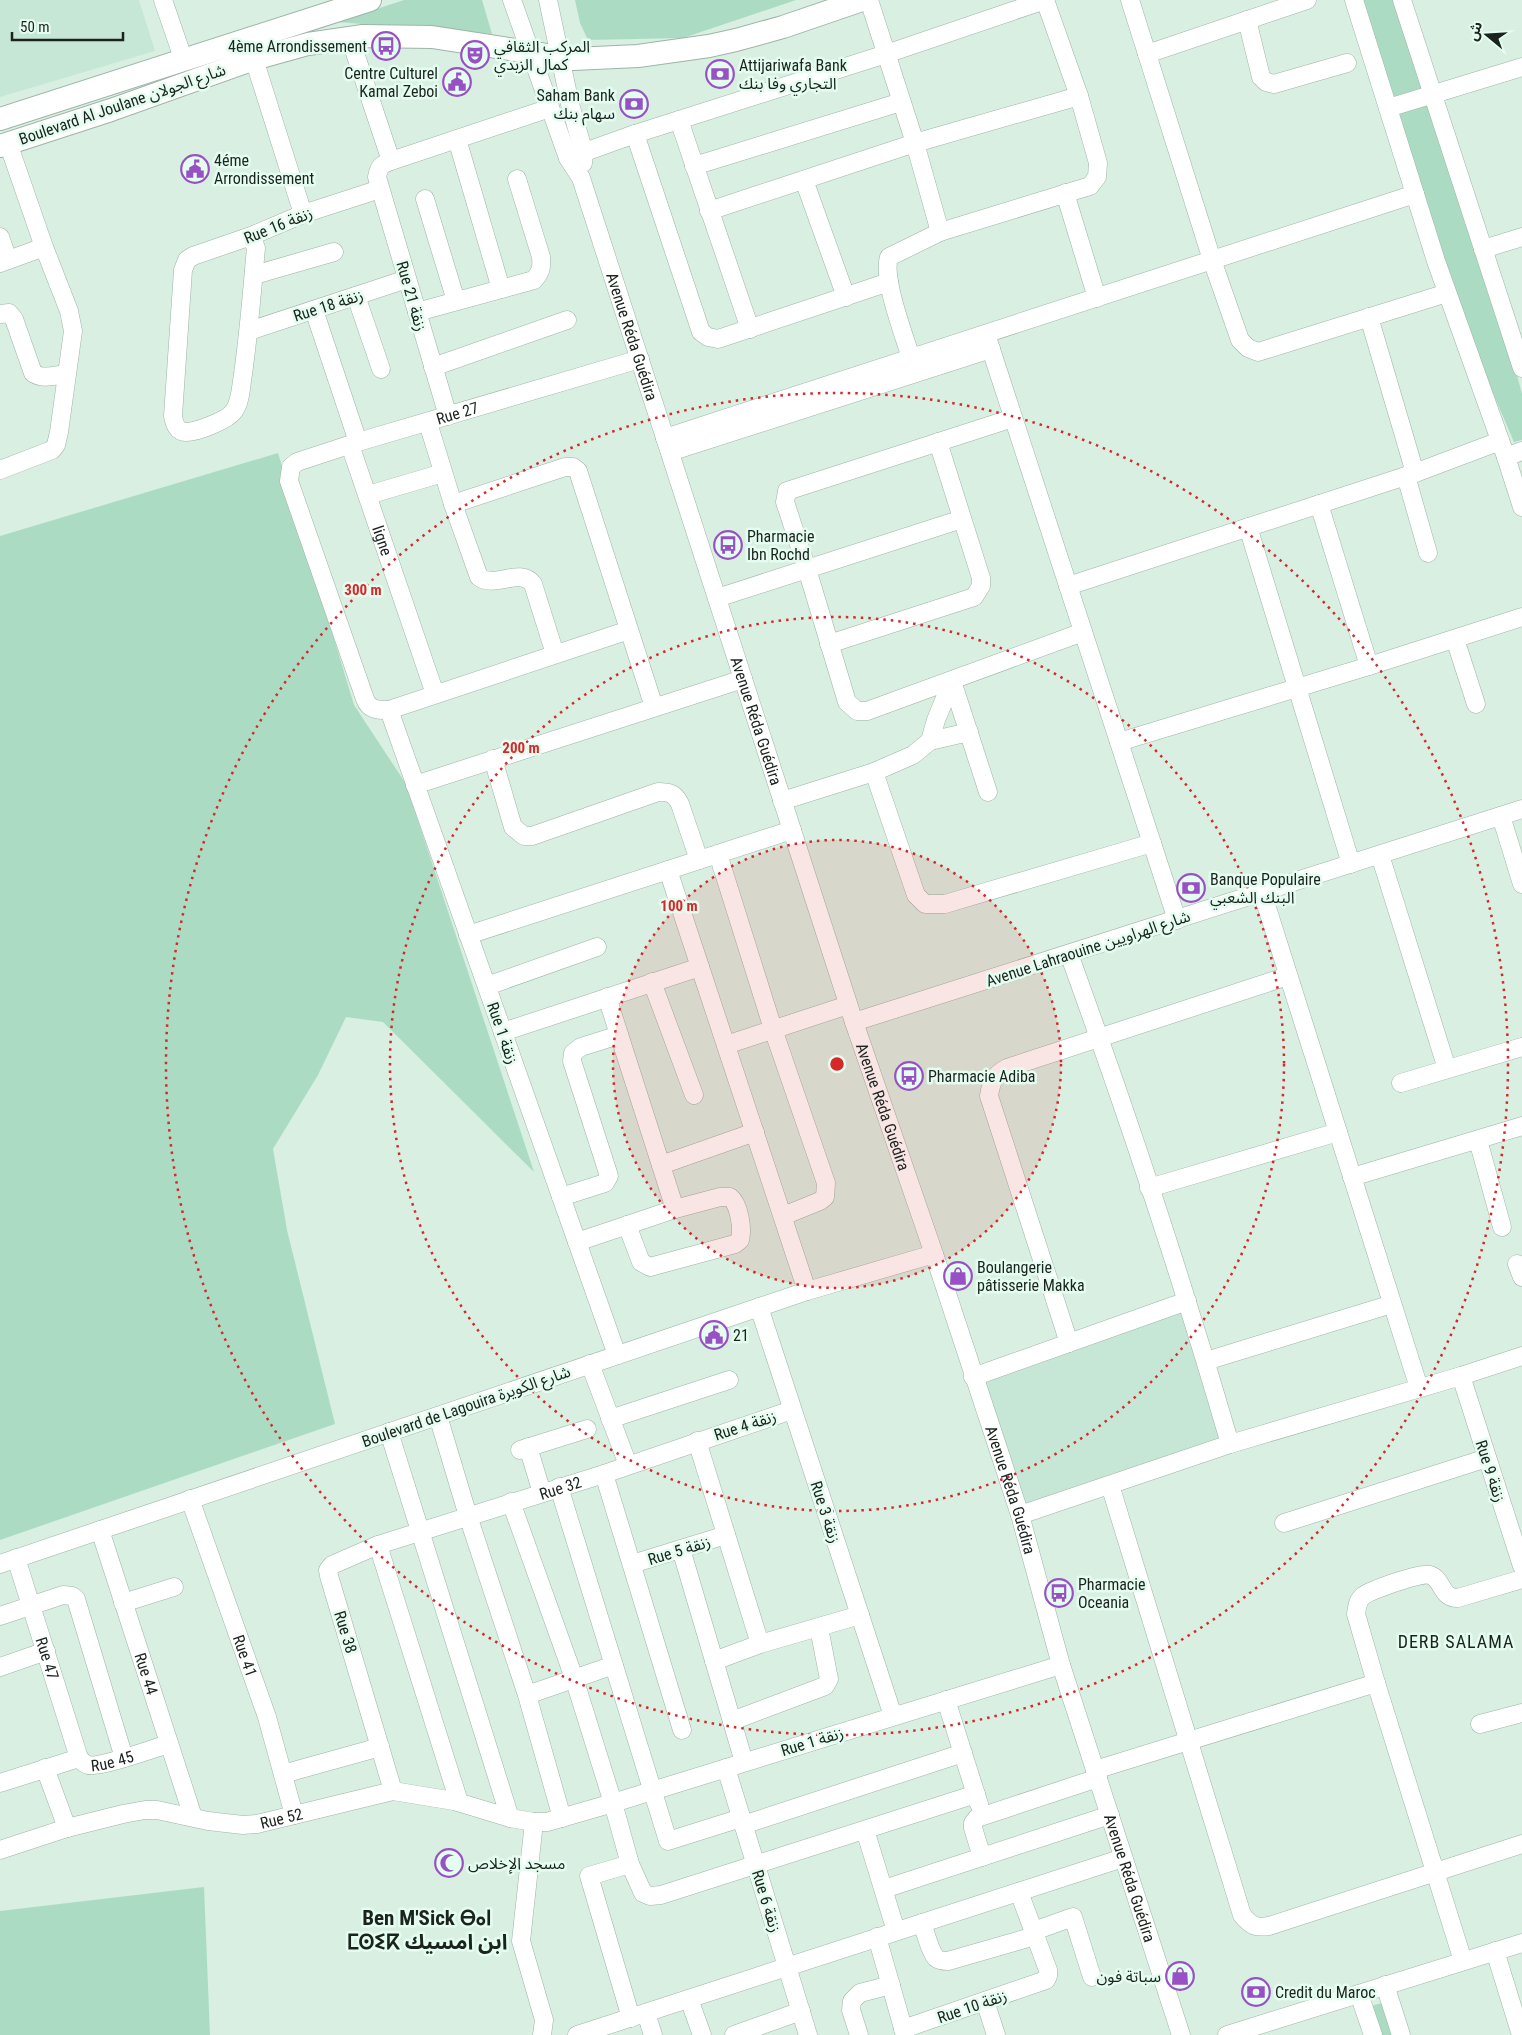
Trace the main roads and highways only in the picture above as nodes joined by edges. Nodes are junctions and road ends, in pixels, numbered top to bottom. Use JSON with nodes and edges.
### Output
{"nodes":[{"id":1,"x":370,"y":0,"type":"edge"},
{"id":2,"x":862,"y":0,"type":"edge"},
{"id":3,"x":0,"y":119,"type":"edge"},
{"id":4,"x":4,"y":145,"type":"edge"}],
"edges":[{"from":1,"to":3,"type":"main road","name":"Boulevard Al Joulane شارع الجولان"},
{"from":2,"to":4,"type":"main road","name":"Boulevard Al Joulane شارع الجولان"}]}
